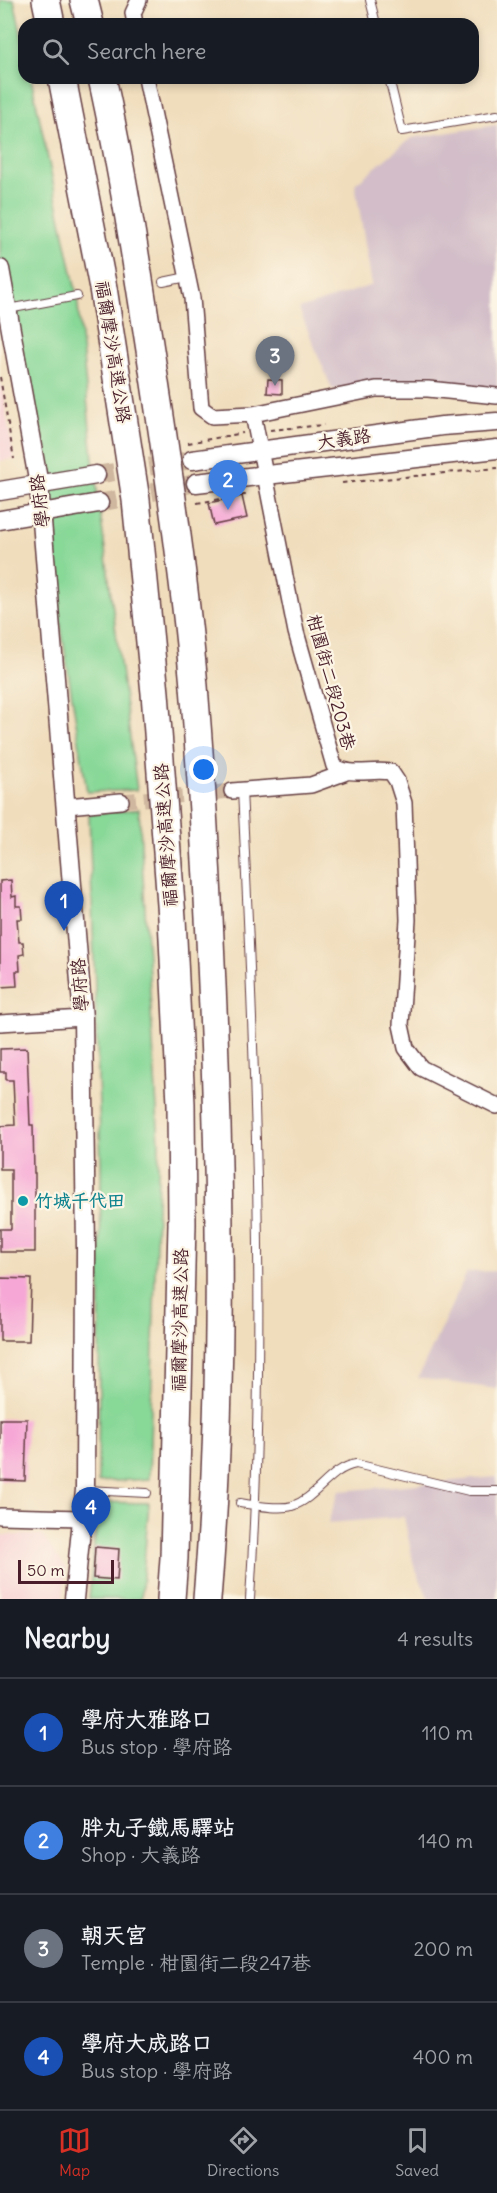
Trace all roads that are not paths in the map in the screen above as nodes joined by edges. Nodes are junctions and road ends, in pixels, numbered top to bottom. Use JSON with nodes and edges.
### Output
{"nodes":[{"id":1,"x":46,"y":0,"type":"edge"},
{"id":2,"x":84,"y":0,"type":"edge"},
{"id":3,"x":139,"y":0,"type":"edge"},
{"id":4,"x":370,"y":0,"type":"edge"},
{"id":5,"x":50,"y":18,"type":"edge"},
{"id":6,"x":88,"y":18,"type":"edge"},
{"id":7,"x":134,"y":18,"type":"edge"},
{"id":8,"x":374,"y":18,"type":"edge"},
{"id":9,"x":63,"y":84,"type":"edge"},
{"id":10,"x":103,"y":84,"type":"edge"},
{"id":11,"x":147,"y":84,"type":"edge"},
{"id":12,"x":390,"y":84,"type":"edge"},
{"id":13,"x":497,"y":115,"type":"edge"},
{"id":14,"x":0,"y":268,"type":"edge"},
{"id":15,"x":187,"y":277,"type":"junction"},
{"id":16,"x":163,"y":282,"type":"dead end"},
{"id":17,"x":77,"y":296,"type":"dead end"},
{"id":18,"x":8,"y":309,"type":"junction"},
{"id":19,"x":497,"y":396,"type":"edge"},
{"id":20,"x":253,"y":414,"type":"junction"},
{"id":21,"x":497,"y":422,"type":"edge"},
{"id":22,"x":497,"y":449,"type":"edge"},
{"id":23,"x":261,"y":450,"type":"junction"},
{"id":24,"x":192,"y":460,"type":"tunnel mouth"},
{"id":25,"x":96,"y":475,"type":"tunnel mouth"},
{"id":26,"x":267,"y":482,"type":"junction"},
{"id":27,"x":196,"y":483,"type":"tunnel mouth"},
{"id":28,"x":39,"y":485,"type":"junction"},
{"id":29,"x":0,"y":491,"type":"edge"},
{"id":30,"x":99,"y":503,"type":"tunnel mouth"},
{"id":31,"x":42,"y":513,"type":"junction"},
{"id":32,"x":0,"y":519,"type":"edge"},
{"id":33,"x":344,"y":773,"type":"junction"},
{"id":34,"x":237,"y":790,"type":"joint"},
{"id":35,"x":121,"y":801,"type":"tunnel mouth"},
{"id":36,"x":67,"y":806,"type":"junction"},
{"id":37,"x":82,"y":1018,"type":"junction"},
{"id":38,"x":0,"y":1023,"type":"edge"},
{"id":39,"x":497,"y":1106,"type":"edge"},
{"id":40,"x":85,"y":1490,"type":"junction"},
{"id":41,"x":497,"y":1491,"type":"edge"},
{"id":42,"x":147,"y":1493,"type":"dead end"},
{"id":43,"x":240,"y":1503,"type":"dead end"},
{"id":44,"x":256,"y":1505,"type":"junction"},
{"id":45,"x":0,"y":1516,"type":"edge"},
{"id":46,"x":81,"y":1518,"type":"junction"},
{"id":47,"x":74,"y":1599,"type":"edge"},
{"id":48,"x":171,"y":1599,"type":"edge"},
{"id":49,"x":207,"y":1599,"type":"edge"},
{"id":50,"x":250,"y":1599,"type":"edge"}],
"edges":[{"from":1,"to":5,"type":"highway"},
{"from":2,"to":6,"type":"highway"},
{"from":3,"to":7,"type":"street"},
{"from":4,"to":8,"type":"lane"},
{"from":9,"to":48,"type":"highway","name":"福爾摩沙高速公路"},
{"from":10,"to":49,"type":"highway","name":"福爾摩沙高速公路"},
{"from":11,"to":15,"type":"street"},
{"from":12,"to":13,"type":"lane"},
{"from":14,"to":18,"type":"street","name":"學府路"},
{"from":15,"to":16,"type":"lane"},
{"from":15,"to":20,"type":"street"},
{"from":17,"to":18,"type":"lane"},
{"from":18,"to":28,"type":"street","name":"學府路"},
{"from":19,"to":20,"type":"street"},
{"from":20,"to":23,"type":"street","name":"柑園街二段203巷"},
{"from":21,"to":23,"type":"street","name":"大義路"},
{"from":22,"to":26,"type":"street","name":"大義路"},
{"from":23,"to":24,"type":"street","name":"大義路"},
{"from":23,"to":26,"type":"street","name":"柑園街二段203巷"},
{"from":25,"to":28,"type":"street"},
{"from":26,"to":27,"type":"street","name":"大義路"},
{"from":26,"to":33,"type":"street","name":"柑園街二段203巷"},
{"from":28,"to":29,"type":"street"},
{"from":28,"to":31,"type":"street","name":"學府路"},
{"from":30,"to":31,"type":"street"},
{"from":31,"to":32,"type":"street"},
{"from":31,"to":36,"type":"street","name":"學府路"},
{"from":33,"to":34,"type":"street"},
{"from":33,"to":39,"type":"street","name":"柑園街二段203巷"},
{"from":34,"to":44,"type":"lane"},
{"from":35,"to":36,"type":"street"},
{"from":36,"to":37,"type":"street","name":"學府路"},
{"from":37,"to":38,"type":"street"},
{"from":37,"to":40,"type":"street","name":"學府路"},
{"from":40,"to":42,"type":"lane"},
{"from":40,"to":46,"type":"street","name":"學府路"},
{"from":41,"to":44,"type":"lane"},
{"from":43,"to":44,"type":"lane"},
{"from":44,"to":50,"type":"lane"},
{"from":45,"to":46,"type":"street"},
{"from":46,"to":47,"type":"street","name":"學府路"}]}
